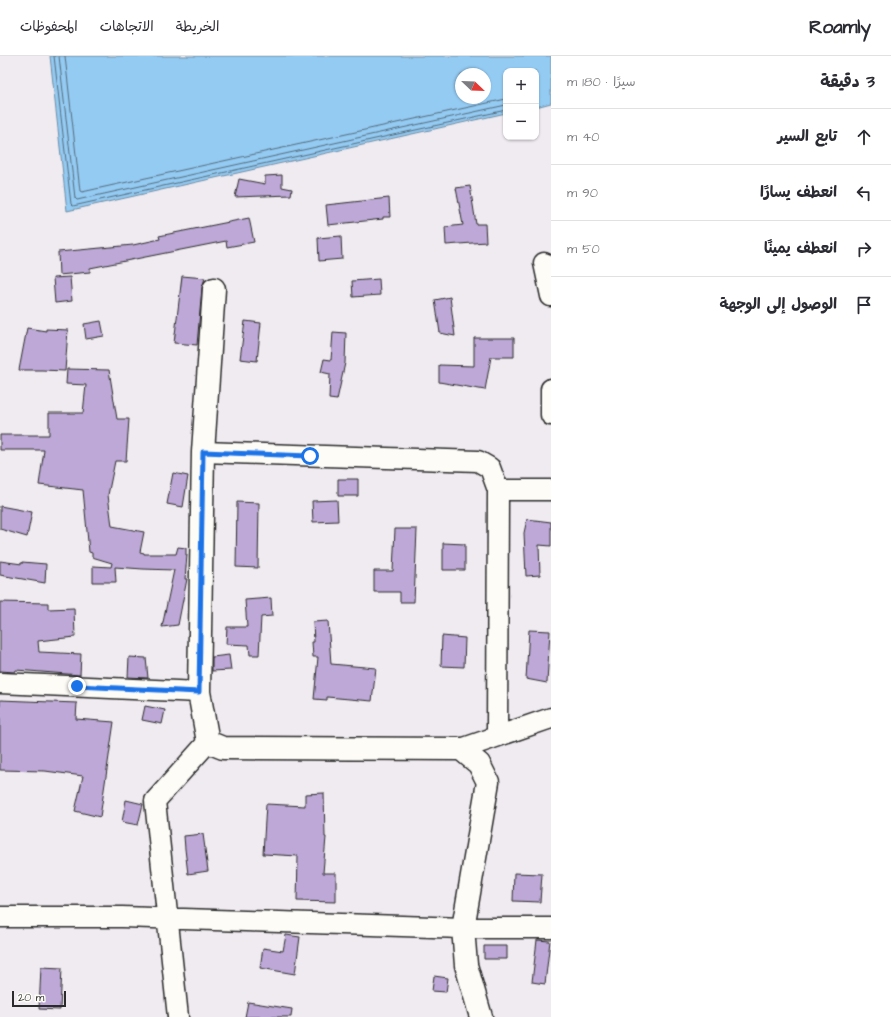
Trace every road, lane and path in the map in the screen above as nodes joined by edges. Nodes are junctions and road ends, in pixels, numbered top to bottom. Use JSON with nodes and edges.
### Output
{"nodes":[{"id":1,"x":544,"y":263,"type":"dead end"},
{"id":2,"x":214,"y":290,"type":"dead end"},
{"id":3,"x":551,"y":296,"type":"edge"},
{"id":4,"x":551,"y":389,"type":"edge"},
{"id":5,"x":551,"y":415,"type":"edge"},
{"id":6,"x":203,"y":452,"type":"junction"},
{"id":7,"x":498,"y":490,"type":"junction"},
{"id":8,"x":551,"y":490,"type":"edge"},
{"id":9,"x":0,"y":683,"type":"edge"},
{"id":10,"x":199,"y":692,"type":"junction"},
{"id":11,"x":551,"y":718,"type":"edge"},
{"id":12,"x":497,"y":736,"type":"junction"},
{"id":13,"x":208,"y":742,"type":"junction"},
{"id":14,"x":461,"y":748,"type":"junction"},
{"id":15,"x":0,"y":917,"type":"edge"},
{"id":16,"x":167,"y":919,"type":"junction"},
{"id":17,"x":463,"y":928,"type":"junction"},
{"id":18,"x":551,"y":928,"type":"edge"},
{"id":19,"x":178,"y":1017,"type":"edge"},
{"id":20,"x":481,"y":1017,"type":"edge"}],
"edges":[{"from":1,"to":3,"type":"street"},
{"from":2,"to":6,"type":"street"},
{"from":4,"to":5,"type":"street"},
{"from":6,"to":7,"type":"street"},
{"from":6,"to":10,"type":"street"},
{"from":7,"to":8,"type":"street"},
{"from":7,"to":12,"type":"street"},
{"from":9,"to":10,"type":"street"},
{"from":10,"to":13,"type":"street"},
{"from":11,"to":12,"type":"street"},
{"from":12,"to":14,"type":"street"},
{"from":13,"to":14,"type":"street"},
{"from":13,"to":16,"type":"street"},
{"from":14,"to":17,"type":"street"},
{"from":15,"to":16,"type":"street"},
{"from":16,"to":17,"type":"street"},
{"from":16,"to":19,"type":"street"},
{"from":17,"to":18,"type":"street"},
{"from":17,"to":20,"type":"street"}]}
